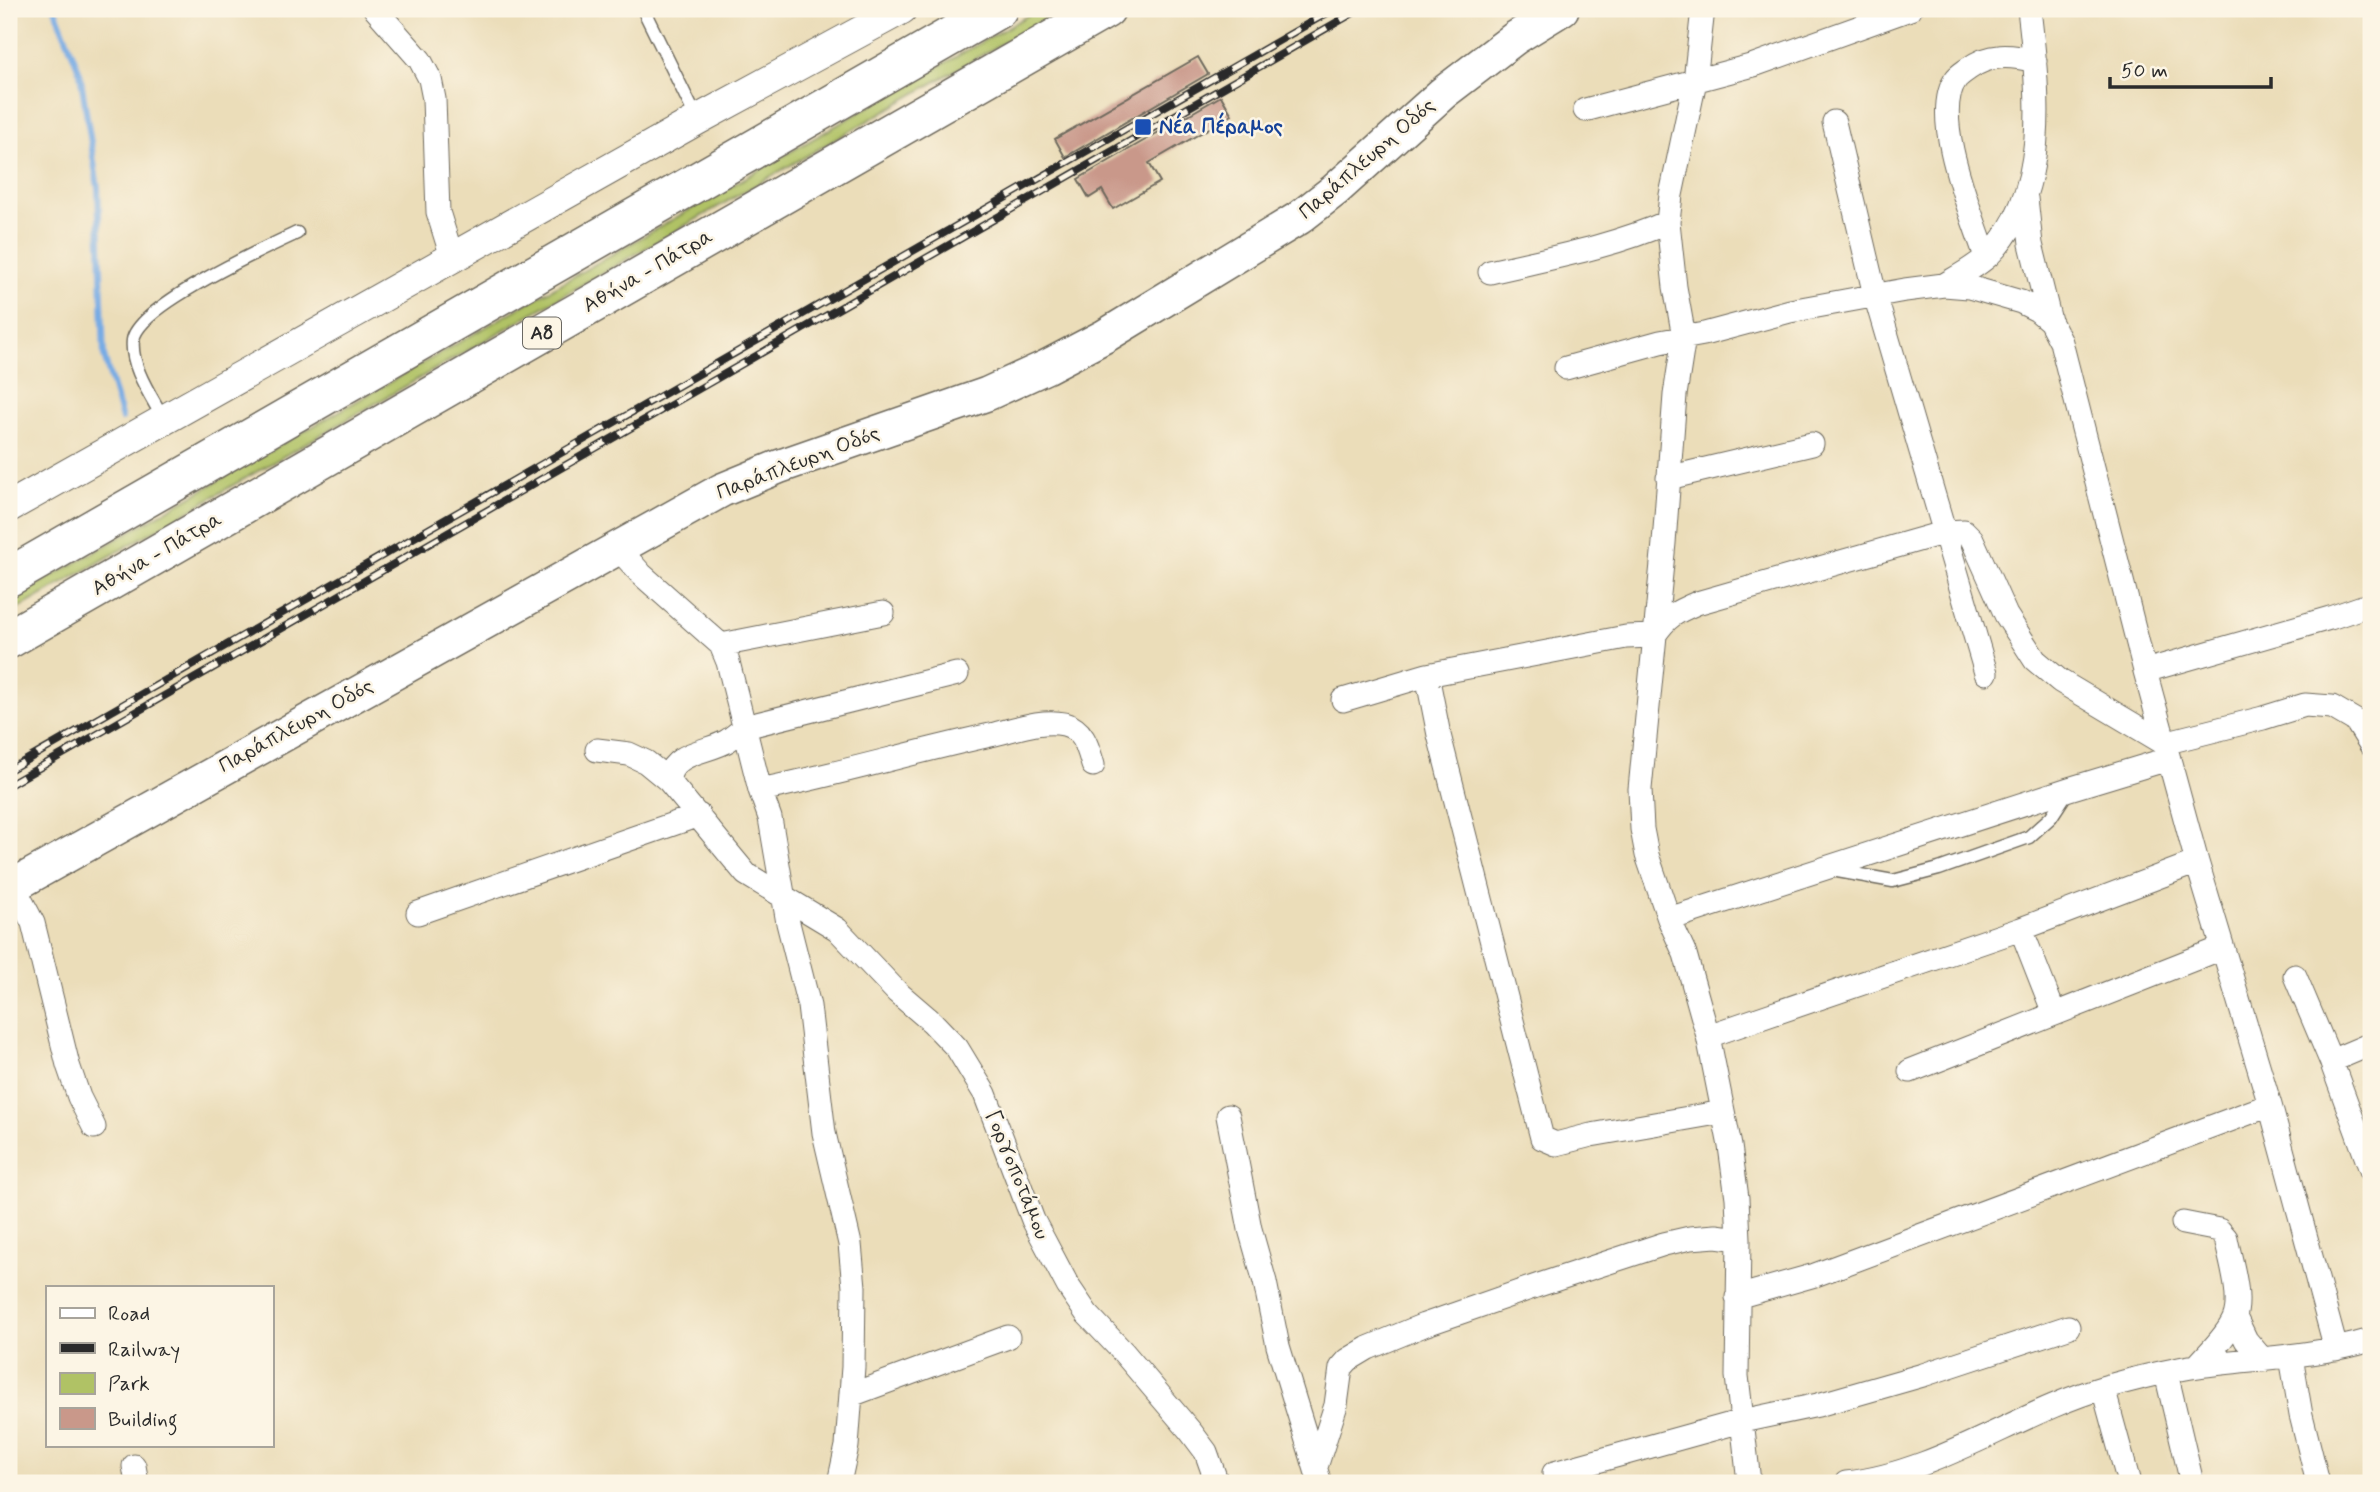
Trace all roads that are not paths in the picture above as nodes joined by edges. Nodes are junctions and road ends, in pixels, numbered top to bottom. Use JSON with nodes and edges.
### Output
{"nodes":[{"id":1,"x":374,"y":9,"type":"edge"},
{"id":2,"x":643,"y":9,"type":"edge"},
{"id":3,"x":902,"y":9,"type":"edge"},
{"id":4,"x":998,"y":9,"type":"edge"},
{"id":5,"x":1106,"y":9,"type":"edge"},
{"id":6,"x":1562,"y":9,"type":"edge"},
{"id":7,"x":1910,"y":9,"type":"edge"},
{"id":8,"x":2029,"y":9,"type":"edge"},
{"id":9,"x":1710,"y":11,"type":"edge"},
{"id":10,"x":2035,"y":61,"type":"junction"},
{"id":11,"x":1695,"y":81,"type":"junction"},
{"id":12,"x":1585,"y":110,"type":"dead end"},
{"id":13,"x":697,"y":120,"type":"junction"},
{"id":14,"x":1834,"y":122,"type":"dead end"},
{"id":15,"x":2026,"y":184,"type":"junction"},
{"id":16,"x":1668,"y":222,"type":"junction"},
{"id":17,"x":297,"y":233,"type":"dead end"},
{"id":18,"x":452,"y":257,"type":"junction"},
{"id":19,"x":1986,"y":257,"type":"junction"},
{"id":20,"x":1490,"y":272,"type":"dead end"},
{"id":21,"x":1944,"y":285,"type":"junction"},
{"id":22,"x":1875,"y":295,"type":"junction"},
{"id":23,"x":2050,"y":321,"type":"junction"},
{"id":24,"x":1684,"y":337,"type":"junction"},
{"id":25,"x":1566,"y":368,"type":"dead end"},
{"id":26,"x":164,"y":420,"type":"junction"},
{"id":27,"x":1812,"y":444,"type":"dead end"},
{"id":28,"x":1668,"y":478,"type":"junction"},
{"id":29,"x":9,"y":507,"type":"edge"},
{"id":30,"x":1946,"y":532,"type":"junction"},
{"id":31,"x":617,"y":547,"type":"junction"},
{"id":32,"x":9,"y":577,"type":"edge"},
{"id":33,"x":2371,"y":604,"type":"edge"},
{"id":34,"x":883,"y":613,"type":"dead end"},
{"id":35,"x":1654,"y":636,"type":"junction"},
{"id":36,"x":9,"y":639,"type":"edge"},
{"id":37,"x":721,"y":645,"type":"junction"},
{"id":38,"x":2144,"y":671,"type":"junction"},
{"id":39,"x":1986,"y":673,"type":"dead end"},
{"id":40,"x":957,"y":674,"type":"dead end"},
{"id":41,"x":1427,"y":675,"type":"junction"},
{"id":42,"x":1343,"y":700,"type":"dead end"},
{"id":43,"x":745,"y":727,"type":"junction"},
{"id":44,"x":2371,"y":745,"type":"edge"},
{"id":45,"x":597,"y":750,"type":"dead end"},
{"id":46,"x":2166,"y":751,"type":"junction"},
{"id":47,"x":1093,"y":765,"type":"dead end"},
{"id":48,"x":668,"y":780,"type":"junction"},
{"id":49,"x":2069,"y":789,"type":"junction"},
{"id":50,"x":761,"y":790,"type":"junction"},
{"id":51,"x":699,"y":815,"type":"junction"},
{"id":52,"x":2197,"y":862,"type":"junction"},
{"id":53,"x":1824,"y":869,"type":"junction"},
{"id":54,"x":11,"y":886,"type":"edge"},
{"id":55,"x":784,"y":896,"type":"junction"},
{"id":56,"x":418,"y":913,"type":"dead end"},
{"id":57,"x":1669,"y":919,"type":"junction"},
{"id":58,"x":2021,"y":929,"type":"junction"},
{"id":59,"x":2222,"y":948,"type":"junction"},
{"id":60,"x":2295,"y":976,"type":"dead end"},
{"id":61,"x":2054,"y":1013,"type":"junction"},
{"id":62,"x":1708,"y":1036,"type":"junction"},
{"id":63,"x":2371,"y":1044,"type":"edge"},
{"id":64,"x":2331,"y":1060,"type":"junction"},
{"id":65,"x":1910,"y":1071,"type":"dead end"},
{"id":66,"x":2270,"y":1105,"type":"junction"},
{"id":67,"x":1723,"y":1112,"type":"junction"},
{"id":68,"x":1228,"y":1116,"type":"dead end"},
{"id":69,"x":94,"y":1127,"type":"dead end"},
{"id":70,"x":2371,"y":1170,"type":"edge"},
{"id":71,"x":2183,"y":1223,"type":"dead end"},
{"id":72,"x":1740,"y":1239,"type":"junction"},
{"id":73,"x":1737,"y":1297,"type":"junction"},
{"id":74,"x":2235,"y":1317,"type":"junction"},
{"id":75,"x":2068,"y":1327,"type":"dead end"},
{"id":76,"x":1008,"y":1337,"type":"dead end"},
{"id":77,"x":2371,"y":1340,"type":"edge"},
{"id":78,"x":2336,"y":1349,"type":"junction"},
{"id":79,"x":2291,"y":1357,"type":"junction"},
{"id":80,"x":2263,"y":1360,"type":"junction"},
{"id":81,"x":2197,"y":1366,"type":"junction"},
{"id":82,"x":2166,"y":1373,"type":"junction"},
{"id":83,"x":2103,"y":1388,"type":"junction"},
{"id":84,"x":850,"y":1395,"type":"junction"},
{"id":85,"x":1742,"y":1420,"type":"junction"},
{"id":86,"x":1553,"y":1473,"type":"dead end"},
{"id":87,"x":1318,"y":1475,"type":"edge"},
{"id":88,"x":839,"y":1483,"type":"edge"},
{"id":89,"x":1217,"y":1483,"type":"edge"},
{"id":90,"x":1750,"y":1483,"type":"edge"},
{"id":91,"x":1846,"y":1483,"type":"edge"},
{"id":92,"x":2129,"y":1483,"type":"edge"},
{"id":93,"x":2192,"y":1483,"type":"edge"},
{"id":94,"x":2318,"y":1483,"type":"edge"}],
"edges":[{"from":1,"to":18,"type":"street"},
{"from":2,"to":13,"type":"lane"},
{"from":3,"to":13,"type":"street"},
{"from":4,"to":32,"type":"highway","number":"Α8"},
{"from":5,"to":36,"type":"highway","name":"Αθήνα - Πάτρα","number":"Α8"},
{"from":6,"to":31,"type":"main road","name":"Παράπλευρη Οδός"},
{"from":7,"to":11,"type":"street"},
{"from":8,"to":10,"type":"street"},
{"from":9,"to":11,"type":"street"},
{"from":10,"to":15,"type":"street"},
{"from":10,"to":19,"type":"street"},
{"from":11,"to":12,"type":"street"},
{"from":11,"to":16,"type":"street"},
{"from":13,"to":18,"type":"street"},
{"from":14,"to":22,"type":"street"},
{"from":15,"to":19,"type":"street"},
{"from":15,"to":23,"type":"street"},
{"from":16,"to":20,"type":"street"},
{"from":16,"to":24,"type":"street"},
{"from":17,"to":26,"type":"lane"},
{"from":18,"to":26,"type":"street"},
{"from":19,"to":21,"type":"street"},
{"from":21,"to":22,"type":"street"},
{"from":21,"to":23,"type":"street"},
{"from":22,"to":24,"type":"street"},
{"from":22,"to":30,"type":"street"},
{"from":23,"to":38,"type":"street"},
{"from":24,"to":25,"type":"street"},
{"from":24,"to":28,"type":"street"},
{"from":26,"to":29,"type":"street"},
{"from":27,"to":28,"type":"street"},
{"from":28,"to":35,"type":"street"},
{"from":30,"to":35,"type":"street"},
{"from":30,"to":39,"type":"street"},
{"from":30,"to":46,"type":"street"},
{"from":31,"to":37,"type":"street"},
{"from":31,"to":54,"type":"main road","name":"Παράπλευρη Οδός"},
{"from":33,"to":38,"type":"street"},
{"from":34,"to":37,"type":"street"},
{"from":35,"to":41,"type":"street"},
{"from":35,"to":57,"type":"street"},
{"from":37,"to":43,"type":"street"},
{"from":38,"to":46,"type":"street"},
{"from":40,"to":43,"type":"street"},
{"from":41,"to":42,"type":"street"},
{"from":41,"to":67,"type":"street"},
{"from":43,"to":48,"type":"street"},
{"from":43,"to":50,"type":"street"},
{"from":44,"to":46,"type":"street"},
{"from":45,"to":48,"type":"street","name":"Γοργοποτάμου"},
{"from":46,"to":49,"type":"street"},
{"from":46,"to":52,"type":"street"},
{"from":47,"to":50,"type":"street"},
{"from":48,"to":51,"type":"street","name":"Γοργοποτάμου"},
{"from":49,"to":53,"type":"street"},
{"from":49,"to":53,"type":"lane"},
{"from":50,"to":55,"type":"street"},
{"from":51,"to":55,"type":"street","name":"Γοργοποτάμου"},
{"from":51,"to":56,"type":"street"},
{"from":52,"to":58,"type":"street"},
{"from":52,"to":59,"type":"street"},
{"from":53,"to":57,"type":"street"},
{"from":54,"to":69,"type":"street"},
{"from":55,"to":84,"type":"street"},
{"from":55,"to":89,"type":"street","name":"Γοργοποτάμου"},
{"from":57,"to":62,"type":"street"},
{"from":58,"to":61,"type":"street"},
{"from":58,"to":62,"type":"street"},
{"from":59,"to":61,"type":"street"},
{"from":59,"to":66,"type":"street"},
{"from":60,"to":64,"type":"street"},
{"from":61,"to":65,"type":"street"},
{"from":62,"to":67,"type":"street"},
{"from":63,"to":64,"type":"street"},
{"from":64,"to":70,"type":"street"},
{"from":66,"to":73,"type":"street"},
{"from":66,"to":78,"type":"street"},
{"from":67,"to":72,"type":"street"},
{"from":68,"to":87,"type":"street"},
{"from":71,"to":74,"type":"street"},
{"from":72,"to":73,"type":"street"},
{"from":72,"to":87,"type":"street"},
{"from":73,"to":85,"type":"street"},
{"from":74,"to":80,"type":"street"},
{"from":74,"to":81,"type":"street"},
{"from":75,"to":85,"type":"street"},
{"from":76,"to":84,"type":"street"},
{"from":77,"to":78,"type":"street"},
{"from":78,"to":79,"type":"street"},
{"from":79,"to":80,"type":"street"},
{"from":79,"to":94,"type":"street"},
{"from":80,"to":81,"type":"street"},
{"from":81,"to":82,"type":"street"},
{"from":82,"to":83,"type":"street"},
{"from":82,"to":93,"type":"street"},
{"from":83,"to":91,"type":"street"},
{"from":83,"to":92,"type":"street"},
{"from":84,"to":88,"type":"street"},
{"from":85,"to":86,"type":"street"},
{"from":85,"to":90,"type":"street"}]}
